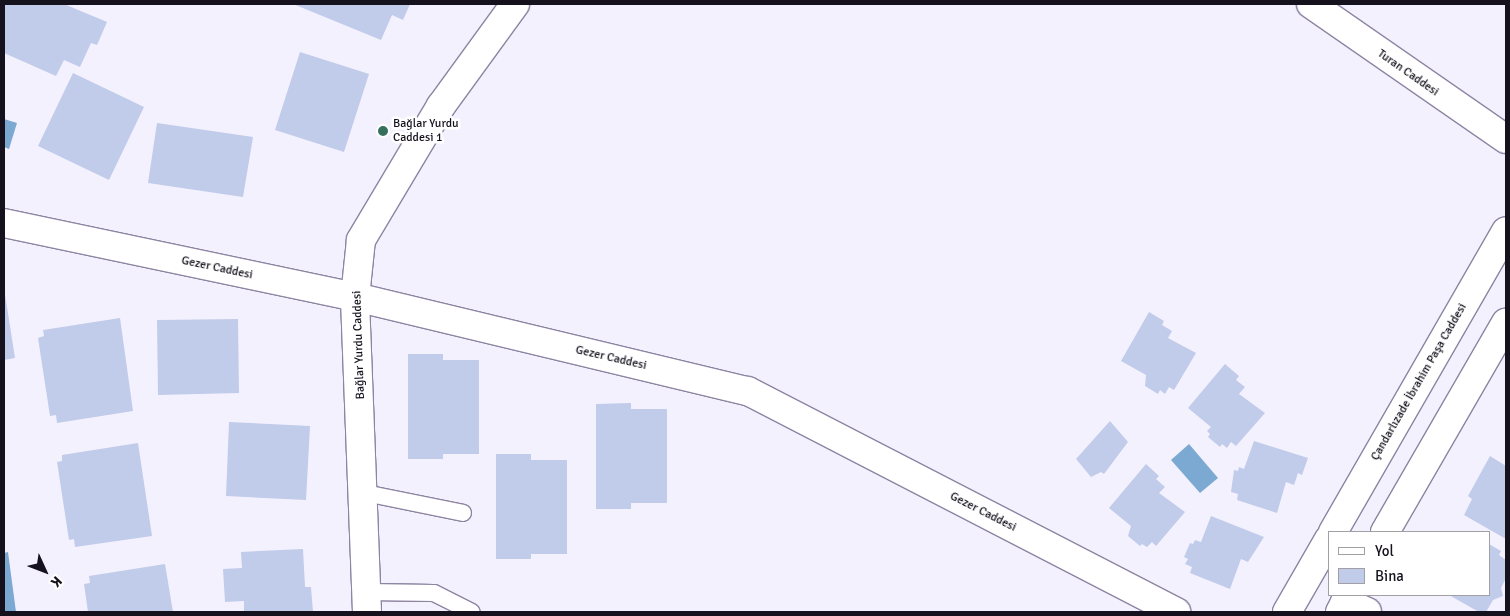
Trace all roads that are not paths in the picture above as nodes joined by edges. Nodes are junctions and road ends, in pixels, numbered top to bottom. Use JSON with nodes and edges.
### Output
{"nodes":[{"id":1,"x":515,"y":4,"type":"edge"},
{"id":2,"x":1311,"y":4,"type":"edge"},
{"id":3,"x":1506,"y":139,"type":"edge"},
{"id":4,"x":4,"y":223,"type":"edge"},
{"id":5,"x":1506,"y":231,"type":"edge"},
{"id":6,"x":355,"y":297,"type":"junction"},
{"id":7,"x":1506,"y":322,"type":"edge"},
{"id":8,"x":365,"y":493,"type":"junction"},
{"id":9,"x":463,"y":513,"type":"dead end"},
{"id":10,"x":1334,"y":531,"type":"edge"},
{"id":11,"x":1386,"y":531,"type":"edge"},
{"id":12,"x":1328,"y":541,"type":"edge"},
{"id":13,"x":367,"y":602,"type":"edge"},
{"id":14,"x":472,"y":612,"type":"edge"},
{"id":15,"x":1176,"y":612,"type":"edge"},
{"id":16,"x":1287,"y":612,"type":"edge"}],
"edges":[{"from":1,"to":6,"type":"street","name":"Bağlar Yurdu Caddesi"},
{"from":2,"to":3,"type":"street","name":"Turan Caddesi"},
{"from":4,"to":6,"type":"street","name":"Gezer Caddesi"},
{"from":5,"to":10,"type":"street","name":"Çandarlızade İbrahim Paşa Caddesi"},
{"from":6,"to":8,"type":"street","name":"Bağlar Yurdu Caddesi"},
{"from":6,"to":15,"type":"street","name":"Gezer Caddesi"},
{"from":7,"to":11,"type":"street"},
{"from":8,"to":9,"type":"lane"},
{"from":8,"to":13,"type":"street","name":"Bağlar Yurdu Caddesi"},
{"from":12,"to":16,"type":"street"},
{"from":13,"to":14,"type":"lane"}]}
